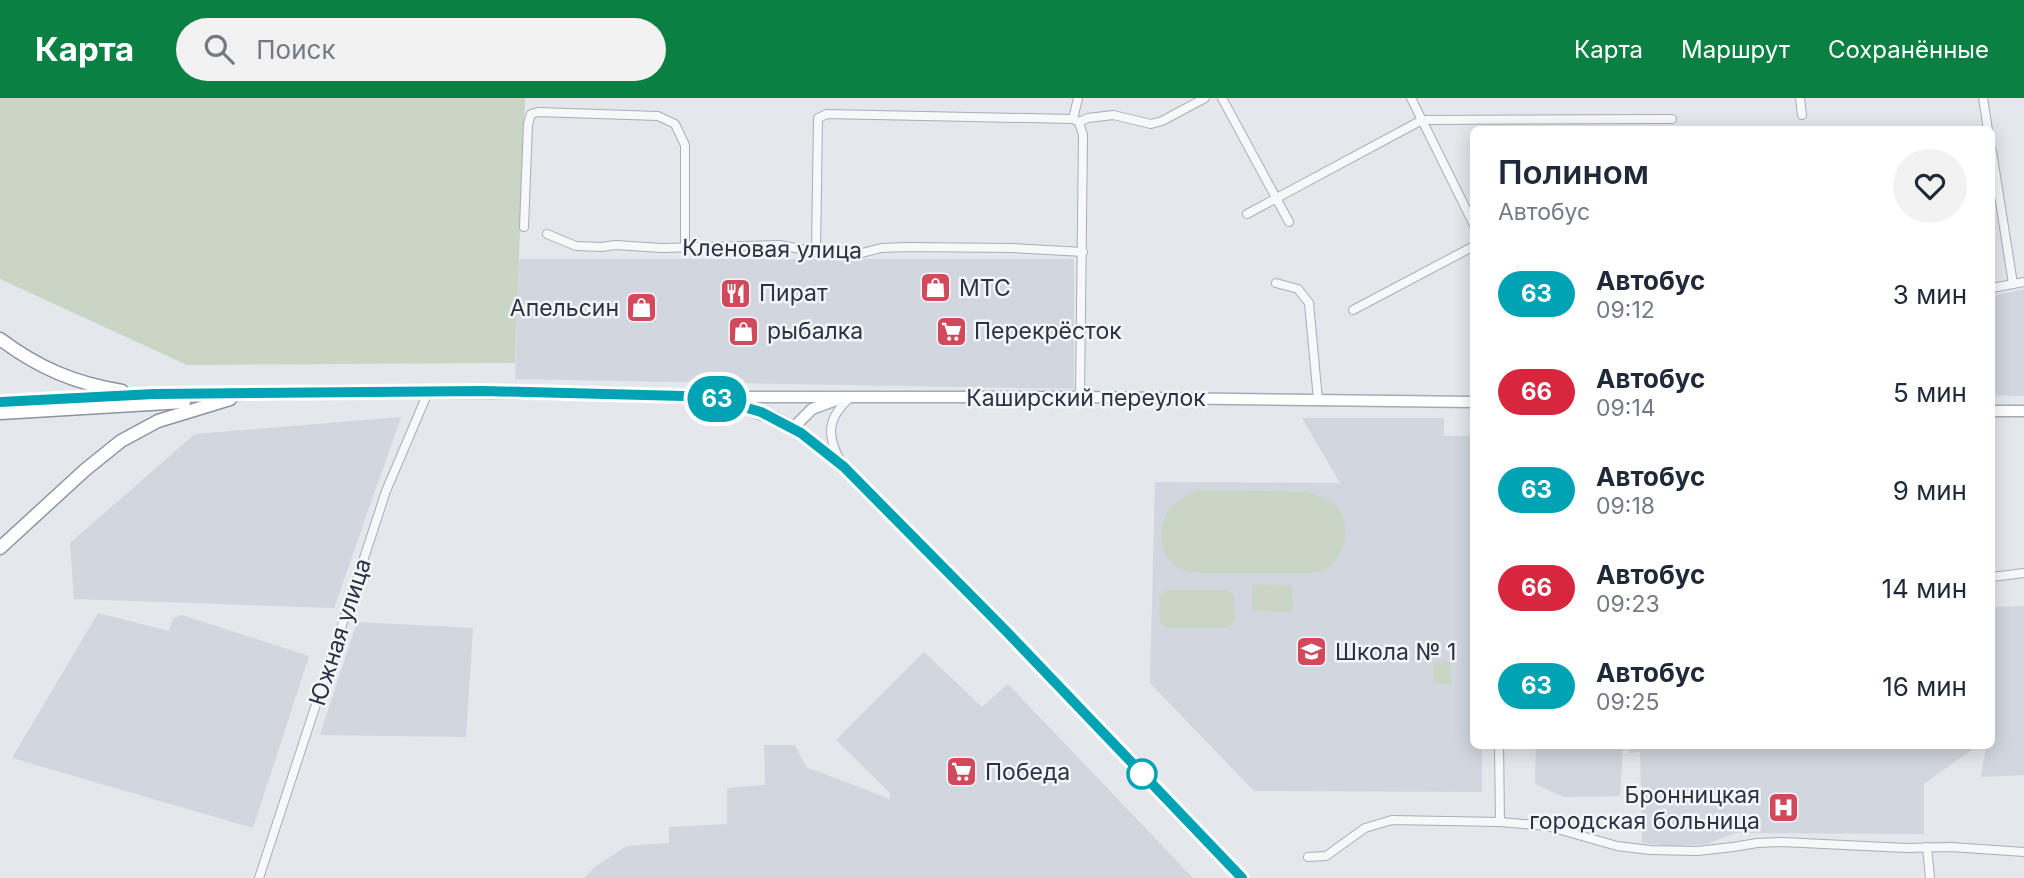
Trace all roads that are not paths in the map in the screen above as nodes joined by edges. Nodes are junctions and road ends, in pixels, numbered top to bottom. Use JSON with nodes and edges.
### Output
{"nodes":[{"id":1,"x":1078,"y":98,"type":"edge"},
{"id":2,"x":1205,"y":98,"type":"edge"},
{"id":3,"x":1222,"y":98,"type":"edge"},
{"id":4,"x":1412,"y":98,"type":"edge"},
{"id":5,"x":1800,"y":98,"type":"edge"},
{"id":6,"x":1983,"y":98,"type":"edge"},
{"id":7,"x":1802,"y":115,"type":"dead end"},
{"id":8,"x":1672,"y":119,"type":"dead end"},
{"id":9,"x":1076,"y":120,"type":"junction"},
{"id":10,"x":1422,"y":120,"type":"junction"},
{"id":11,"x":1987,"y":126,"type":"edge"},
{"id":12,"x":1995,"y":170,"type":"edge"},
{"id":13,"x":1276,"y":198,"type":"junction"},
{"id":14,"x":1247,"y":214,"type":"dead end"},
{"id":15,"x":1470,"y":217,"type":"edge"},
{"id":16,"x":1289,"y":222,"type":"dead end"},
{"id":17,"x":524,"y":227,"type":"dead end"},
{"id":18,"x":547,"y":234,"type":"dead end"},
{"id":19,"x":685,"y":247,"type":"junction"},
{"id":20,"x":1470,"y":248,"type":"edge"},
{"id":21,"x":816,"y":252,"type":"junction"},
{"id":22,"x":1083,"y":252,"type":"junction"},
{"id":23,"x":2024,"y":282,"type":"edge"},
{"id":24,"x":1276,"y":283,"type":"dead end"},
{"id":25,"x":2013,"y":284,"type":"junction"},
{"id":26,"x":1995,"y":287,"type":"edge"},
{"id":27,"x":1353,"y":310,"type":"dead end"},
{"id":28,"x":0,"y":339,"type":"edge"},
{"id":29,"x":429,"y":390,"type":"junction"},
{"id":30,"x":299,"y":393,"type":"junction"},
{"id":31,"x":154,"y":394,"type":"junction"},
{"id":32,"x":852,"y":396,"type":"junction"},
{"id":33,"x":699,"y":397,"type":"junction"},
{"id":34,"x":1080,"y":397,"type":"junction"},
{"id":35,"x":235,"y":398,"type":"junction"},
{"id":36,"x":1318,"y":400,"type":"junction"},
{"id":37,"x":0,"y":402,"type":"edge"},
{"id":38,"x":1470,"y":402,"type":"edge"},
{"id":39,"x":1995,"y":411,"type":"edge"},
{"id":40,"x":2024,"y":411,"type":"edge"},
{"id":41,"x":0,"y":413,"type":"edge"},
{"id":42,"x":793,"y":428,"type":"junction"},
{"id":43,"x":844,"y":467,"type":"junction"},
{"id":44,"x":0,"y":548,"type":"edge"},
{"id":45,"x":2024,"y":573,"type":"edge"},
{"id":46,"x":1995,"y":576,"type":"edge"},
{"id":47,"x":1499,"y":749,"type":"edge"},
{"id":48,"x":1500,"y":822,"type":"junction"},
{"id":49,"x":1927,"y":848,"type":"junction"},
{"id":50,"x":2024,"y":852,"type":"edge"},
{"id":51,"x":1308,"y":857,"type":"dead end"},
{"id":52,"x":259,"y":878,"type":"edge"},
{"id":53,"x":1242,"y":878,"type":"edge"},
{"id":54,"x":1930,"y":878,"type":"edge"}],
"edges":[{"from":1,"to":9,"type":"street"},
{"from":2,"to":9,"type":"street"},
{"from":3,"to":13,"type":"street"},
{"from":4,"to":10,"type":"street"},
{"from":5,"to":7,"type":"street"},
{"from":6,"to":11,"type":"street"},
{"from":8,"to":10,"type":"street"},
{"from":9,"to":21,"type":"street"},
{"from":9,"to":22,"type":"street"},
{"from":10,"to":13,"type":"street"},
{"from":10,"to":15,"type":"street"},
{"from":12,"to":25,"type":"street"},
{"from":13,"to":14,"type":"street"},
{"from":13,"to":16,"type":"street"},
{"from":17,"to":19,"type":"street"},
{"from":18,"to":19,"type":"street","name":"Кленовая улица"},
{"from":19,"to":21,"type":"street","name":"Кленовая улица"},
{"from":20,"to":27,"type":"street"},
{"from":21,"to":22,"type":"street","name":"Кленовая улица"},
{"from":22,"to":34,"type":"street"},
{"from":23,"to":25,"type":"street"},
{"from":24,"to":36,"type":"street"},
{"from":25,"to":26,"type":"street"},
{"from":28,"to":31,"type":"highway"},
{"from":29,"to":30,"type":"highway"},
{"from":29,"to":33,"type":"highway"},
{"from":29,"to":52,"type":"street","name":"Южная улица"},
{"from":30,"to":31,"type":"highway"},
{"from":30,"to":35,"type":"highway"},
{"from":31,"to":37,"type":"highway"},
{"from":32,"to":33,"type":"main road","name":"Каширский переулок"},
{"from":32,"to":34,"type":"main road","name":"Каширский переулок"},
{"from":32,"to":42,"type":"main road"},
{"from":32,"to":43,"type":"street"},
{"from":33,"to":42,"type":"highway"},
{"from":34,"to":36,"type":"main road","name":"Каширский переулок"},
{"from":35,"to":41,"type":"highway"},
{"from":35,"to":44,"type":"highway"},
{"from":36,"to":38,"type":"main road","name":"Каширский переулок"},
{"from":39,"to":40,"type":"main road"},
{"from":42,"to":43,"type":"highway"},
{"from":43,"to":53,"type":"highway"},
{"from":45,"to":46,"type":"street"},
{"from":47,"to":48,"type":"street"},
{"from":48,"to":49,"type":"street"},
{"from":48,"to":51,"type":"street"},
{"from":49,"to":50,"type":"street"},
{"from":49,"to":54,"type":"street"}]}
